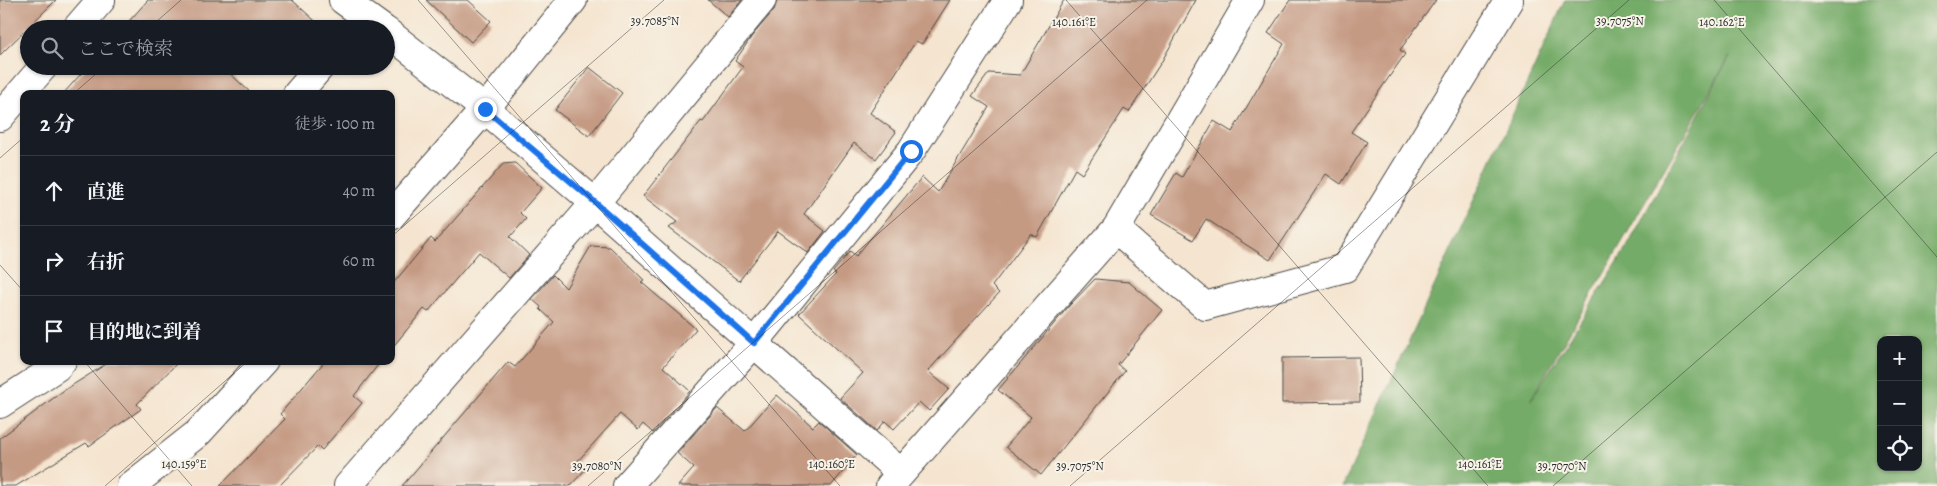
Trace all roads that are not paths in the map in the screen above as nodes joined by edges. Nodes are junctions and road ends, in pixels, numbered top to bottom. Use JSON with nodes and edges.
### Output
{"nodes":[{"id":1,"x":101,"y":0,"type":"edge"},
{"id":2,"x":343,"y":0,"type":"edge"},
{"id":3,"x":573,"y":0,"type":"edge"},
{"id":4,"x":762,"y":0,"type":"edge"},
{"id":5,"x":1008,"y":0,"type":"edge"},
{"id":6,"x":1250,"y":0,"type":"edge"},
{"id":7,"x":1509,"y":0,"type":"edge"},
{"id":8,"x":84,"y":20,"type":"edge"},
{"id":9,"x":372,"y":20,"type":"edge"},
{"id":10,"x":395,"y":38,"type":"edge"},
{"id":11,"x":36,"y":75,"type":"edge"},
{"id":12,"x":313,"y":75,"type":"edge"},
{"id":13,"x":23,"y":90,"type":"edge"},
{"id":14,"x":300,"y":90,"type":"edge"},
{"id":15,"x":20,"y":94,"type":"edge"},
{"id":16,"x":485,"y":109,"type":"junction"},
{"id":17,"x":0,"y":117,"type":"edge"},
{"id":18,"x":596,"y":203,"type":"junction"},
{"id":19,"x":395,"y":211,"type":"edge"},
{"id":20,"x":1116,"y":229,"type":"junction"},
{"id":21,"x":754,"y":343,"type":"junction"},
{"id":22,"x":59,"y":365,"type":"edge"},
{"id":23,"x":260,"y":365,"type":"edge"},
{"id":24,"x":0,"y":404,"type":"edge"},
{"id":25,"x":896,"y":479,"type":"edge"},
{"id":26,"x":131,"y":486,"type":"edge"},
{"id":27,"x":348,"y":486,"type":"edge"},
{"id":28,"x":626,"y":486,"type":"edge"}],
"edges":[{"from":1,"to":8,"type":"street"},
{"from":2,"to":9,"type":"street"},
{"from":3,"to":16,"type":"street"},
{"from":4,"to":18,"type":"street"},
{"from":5,"to":21,"type":"street"},
{"from":6,"to":20,"type":"street"},
{"from":7,"to":20,"type":"street"},
{"from":10,"to":16,"type":"street"},
{"from":11,"to":13,"type":"street"},
{"from":12,"to":14,"type":"street"},
{"from":15,"to":17,"type":"street"},
{"from":16,"to":18,"type":"street"},
{"from":16,"to":19,"type":"street"},
{"from":18,"to":21,"type":"street"},
{"from":18,"to":27,"type":"street"},
{"from":20,"to":25,"type":"street"},
{"from":21,"to":25,"type":"street"},
{"from":21,"to":28,"type":"street"},
{"from":22,"to":24,"type":"street"},
{"from":23,"to":26,"type":"street"}]}
